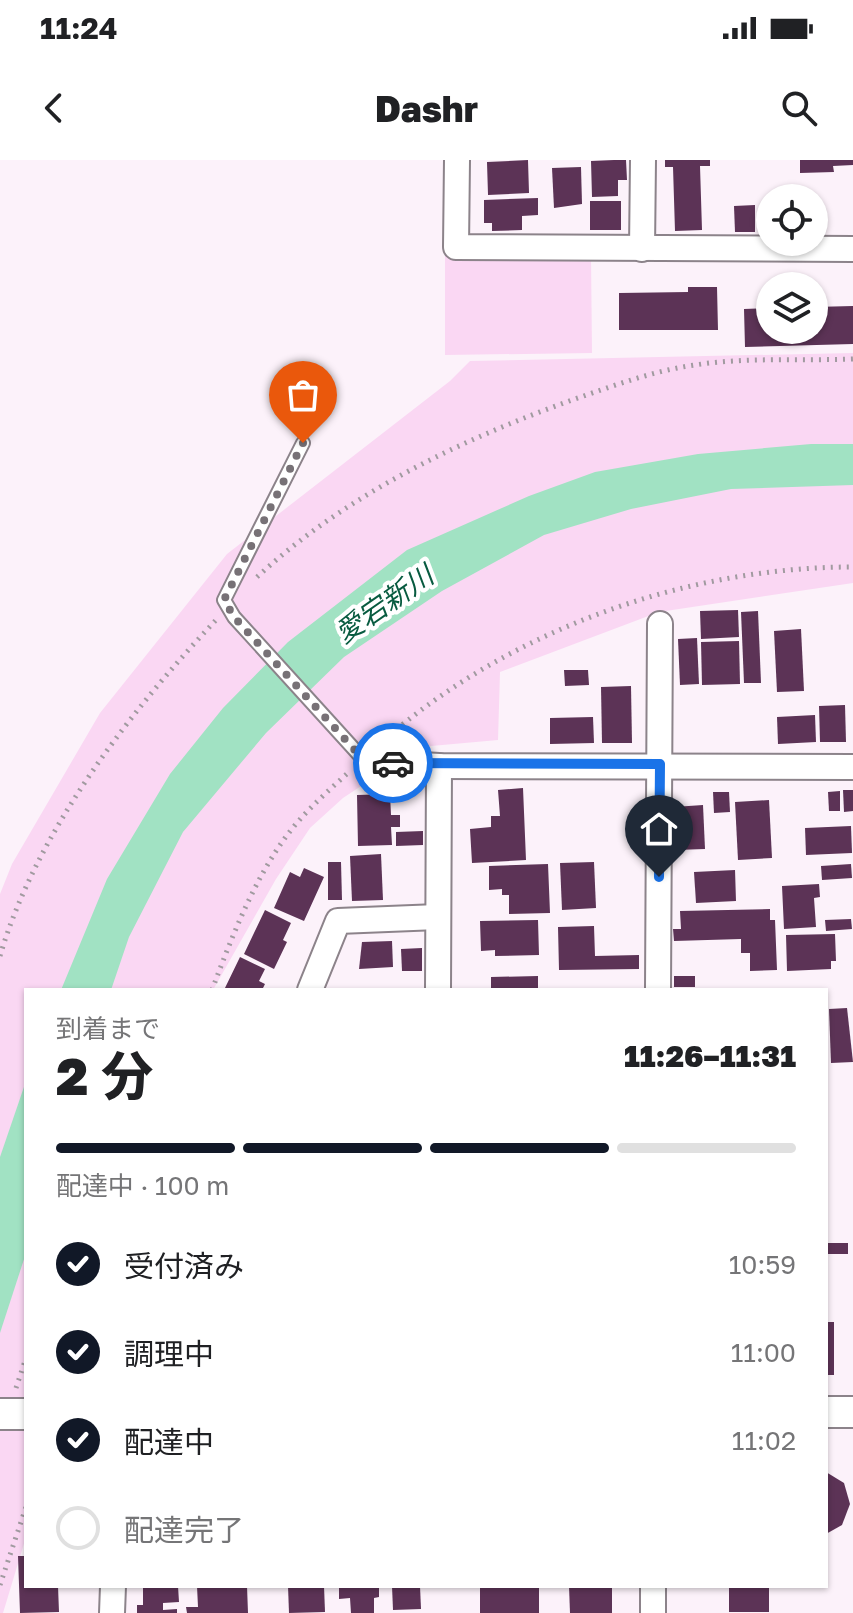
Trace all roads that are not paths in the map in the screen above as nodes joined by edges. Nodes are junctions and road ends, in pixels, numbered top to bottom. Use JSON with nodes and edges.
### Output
{"nodes":[{"id":1,"x":457,"y":160,"type":"edge"},
{"id":2,"x":643,"y":160,"type":"edge"},
{"id":3,"x":642,"y":249,"type":"junction"},
{"id":4,"x":853,"y":249,"type":"edge"},
{"id":5,"x":303,"y":443,"type":"dead end"},
{"id":6,"x":660,"y":624,"type":"dead end"},
{"id":7,"x":367,"y":760,"type":"joint"},
{"id":8,"x":660,"y":764,"type":"junction"},
{"id":9,"x":439,"y":766,"type":"junction"},
{"id":10,"x":853,"y":767,"type":"edge"},
{"id":11,"x":438,"y":917,"type":"junction"},
{"id":12,"x":311,"y":988,"type":"edge"},
{"id":13,"x":438,"y":988,"type":"edge"},
{"id":14,"x":658,"y":988,"type":"edge"},
{"id":15,"x":828,"y":1412,"type":"edge"},
{"id":16,"x":853,"y":1412,"type":"edge"},
{"id":17,"x":0,"y":1414,"type":"edge"},
{"id":18,"x":24,"y":1414,"type":"edge"},
{"id":19,"x":113,"y":1588,"type":"edge"},
{"id":20,"x":653,"y":1588,"type":"edge"},
{"id":21,"x":112,"y":1613,"type":"edge"},
{"id":22,"x":653,"y":1613,"type":"edge"}],
"edges":[{"from":1,"to":3,"type":"street"},
{"from":2,"to":3,"type":"street"},
{"from":3,"to":4,"type":"street"},
{"from":5,"to":7,"type":"lane"},
{"from":6,"to":8,"type":"street"},
{"from":7,"to":9,"type":"street"},
{"from":8,"to":9,"type":"street"},
{"from":8,"to":10,"type":"street"},
{"from":8,"to":14,"type":"street"},
{"from":9,"to":11,"type":"street"},
{"from":11,"to":12,"type":"street"},
{"from":11,"to":13,"type":"street"},
{"from":15,"to":16,"type":"street"},
{"from":17,"to":18,"type":"street","bridge":true},
{"from":19,"to":21,"type":"street"},
{"from":20,"to":22,"type":"street"}]}
